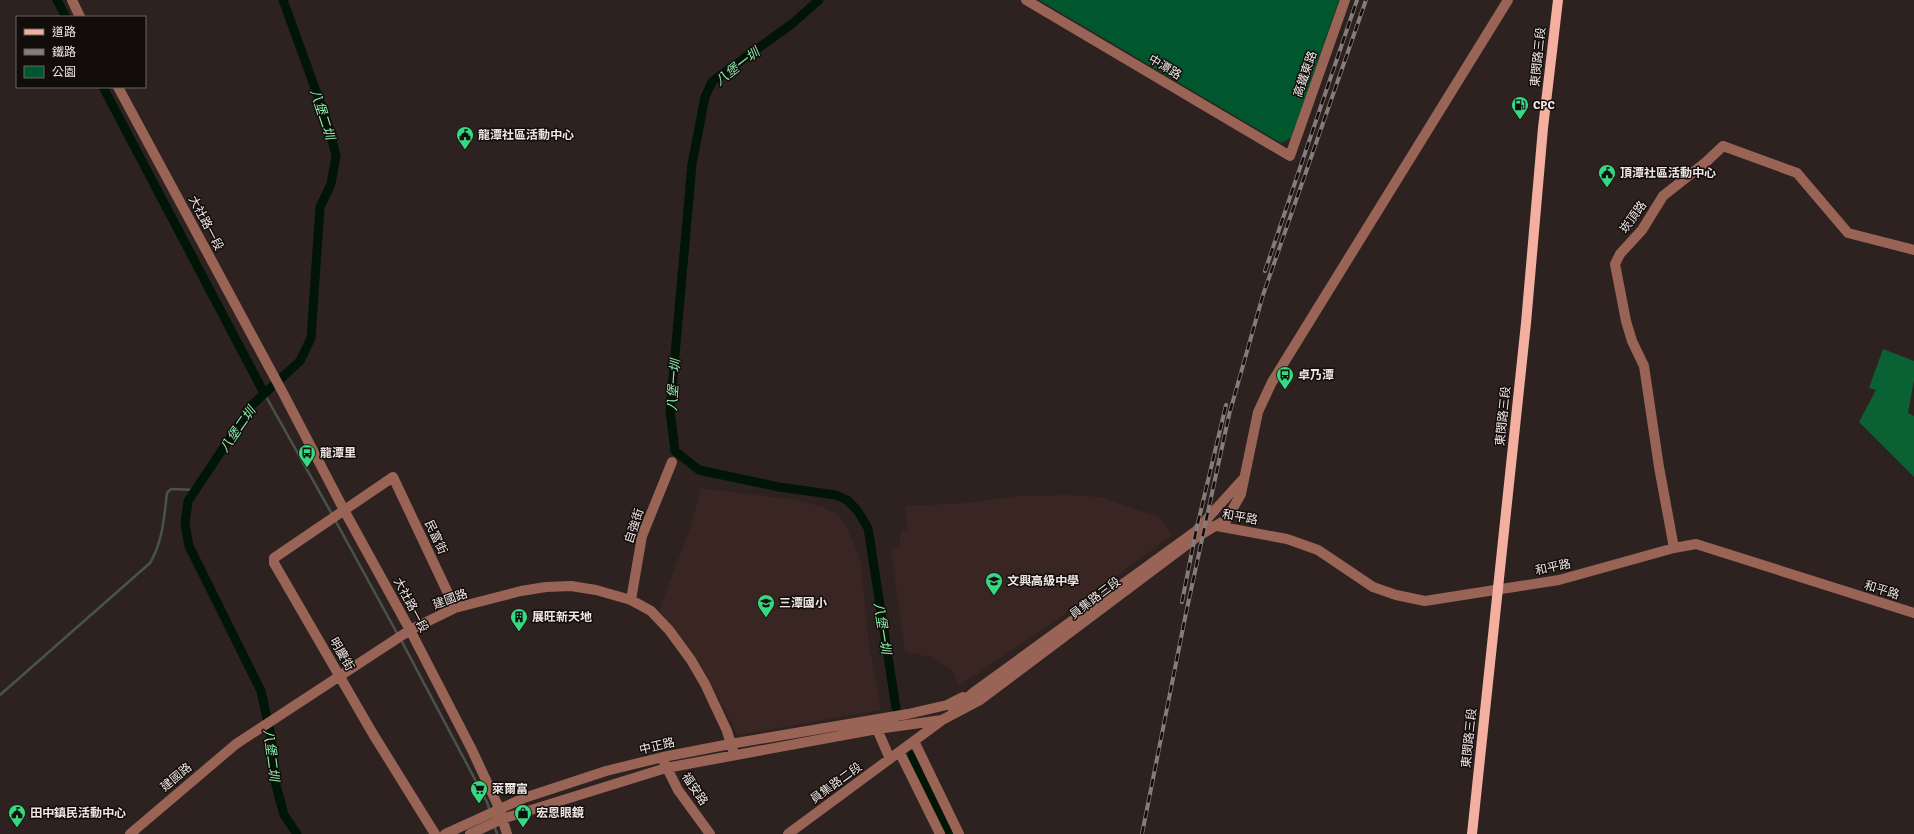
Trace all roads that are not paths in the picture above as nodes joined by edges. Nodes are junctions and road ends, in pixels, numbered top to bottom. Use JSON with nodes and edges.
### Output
{"nodes":[{"id":1,"x":72,"y":0,"type":"edge"},
{"id":2,"x":1026,"y":0,"type":"edge"},
{"id":3,"x":1345,"y":0,"type":"edge"},
{"id":4,"x":1508,"y":0,"type":"edge"},
{"id":5,"x":1558,"y":0,"type":"edge"},
{"id":6,"x":80,"y":16,"type":"edge"},
{"id":7,"x":119,"y":88,"type":"edge"},
{"id":8,"x":1290,"y":156,"type":"joint"},
{"id":9,"x":1914,"y":250,"type":"edge"},
{"id":10,"x":672,"y":462,"type":"dead end"},
{"id":11,"x":1243,"y":479,"type":"junction"},
{"id":12,"x":344,"y":510,"type":"junction"},
{"id":13,"x":1217,"y":526,"type":"junction"},
{"id":14,"x":1198,"y":529,"type":"junction"},
{"id":15,"x":1674,"y":548,"type":"junction"},
{"id":16,"x":1497,"y":590,"type":"junction"},
{"id":17,"x":631,"y":600,"type":"junction"},
{"id":18,"x":455,"y":608,"type":"junction"},
{"id":19,"x":1914,"y":613,"type":"edge"},
{"id":20,"x":410,"y":630,"type":"junction"},
{"id":21,"x":340,"y":676,"type":"junction"},
{"id":22,"x":974,"y":692,"type":"junction"},
{"id":23,"x":909,"y":719,"type":"junction"},
{"id":24,"x":942,"y":720,"type":"junction"},
{"id":25,"x":877,"y":729,"type":"junction"},
{"id":26,"x":914,"y":741,"type":"junction"},
{"id":27,"x":730,"y":744,"type":"junction"},
{"id":28,"x":900,"y":753,"type":"junction"},
{"id":29,"x":734,"y":754,"type":"junction"},
{"id":30,"x":663,"y":757,"type":"junction"},
{"id":31,"x":890,"y":759,"type":"junction"},
{"id":32,"x":666,"y":768,"type":"junction"},
{"id":33,"x":499,"y":808,"type":"junction"},
{"id":34,"x":502,"y":819,"type":"junction"},
{"id":35,"x":130,"y":834,"type":"edge"},
{"id":36,"x":434,"y":834,"type":"edge"},
{"id":37,"x":445,"y":834,"type":"edge"},
{"id":38,"x":470,"y":834,"type":"edge"},
{"id":39,"x":507,"y":834,"type":"edge"},
{"id":40,"x":710,"y":834,"type":"edge"},
{"id":41,"x":788,"y":834,"type":"edge"},
{"id":42,"x":940,"y":834,"type":"edge"},
{"id":43,"x":959,"y":834,"type":"edge"},
{"id":44,"x":1472,"y":834,"type":"edge"}],
"edges":[{"from":1,"to":6,"type":"street"},
{"from":2,"to":8,"type":"street","name":"中潭路"},
{"from":3,"to":8,"type":"street","name":"高鐵東路"},
{"from":4,"to":11,"type":"street","name":"員集路三段"},
{"from":5,"to":16,"type":"main road","name":"東閔路三段"},
{"from":7,"to":12,"type":"street","name":"大社路一段"},
{"from":9,"to":15,"type":"street","name":"崁頂路"},
{"from":10,"to":17,"type":"street","name":"自強街"},
{"from":11,"to":13,"type":"street","name":"員集路三段"},
{"from":11,"to":14,"type":"street","name":"員集路三段"},
{"from":12,"to":18,"type":"street","name":"民富街"},
{"from":12,"to":20,"type":"street","name":"大社路一段"},
{"from":12,"to":21,"type":"street","name":"明慶街"},
{"from":13,"to":14,"type":"street","name":"和平路"},
{"from":13,"to":16,"type":"street","name":"和平路"},
{"from":13,"to":24,"type":"street","name":"員集路三段"},
{"from":14,"to":22,"type":"street","name":"員集路三段"},
{"from":15,"to":16,"type":"street","name":"和平路"},
{"from":15,"to":19,"type":"street","name":"和平路"},
{"from":16,"to":44,"type":"main road","name":"東閔路三段"},
{"from":17,"to":18,"type":"street","name":"建國路"},
{"from":17,"to":27,"type":"street","name":"建國路"},
{"from":18,"to":20,"type":"street","name":"建國路"},
{"from":20,"to":21,"type":"street","name":"建國路"},
{"from":20,"to":33,"type":"street","name":"大社路一段"},
{"from":21,"to":35,"type":"street","name":"建國路"},
{"from":21,"to":36,"type":"street","name":"明慶街"},
{"from":22,"to":23,"type":"street"},
{"from":22,"to":24,"type":"street"},
{"from":23,"to":24,"type":"street"},
{"from":23,"to":25,"type":"street","name":"中正路"},
{"from":23,"to":27,"type":"street","name":"中正路"},
{"from":24,"to":26,"type":"street"},
{"from":25,"to":29,"type":"street","name":"中正路"},
{"from":25,"to":31,"type":"street"},
{"from":26,"to":28,"type":"street","name":"員集路二段"},
{"from":26,"to":43,"type":"street"},
{"from":27,"to":29,"type":"street","name":"建國路"},
{"from":27,"to":30,"type":"street","name":"中正路"},
{"from":28,"to":31,"type":"street","name":"員集路二段"},
{"from":28,"to":42,"type":"street"},
{"from":29,"to":32,"type":"street","name":"中正路"},
{"from":30,"to":32,"type":"street","name":"福安路"},
{"from":30,"to":33,"type":"street","name":"中正路"},
{"from":31,"to":41,"type":"street","name":"員集路二段"},
{"from":32,"to":34,"type":"street","name":"中正路"},
{"from":32,"to":40,"type":"street","name":"福安路"},
{"from":33,"to":34,"type":"street","name":"大社路一段"},
{"from":33,"to":37,"type":"street","name":"中正路"},
{"from":34,"to":38,"type":"street","name":"中正路"},
{"from":34,"to":39,"type":"street","name":"大社路一段"}]}
